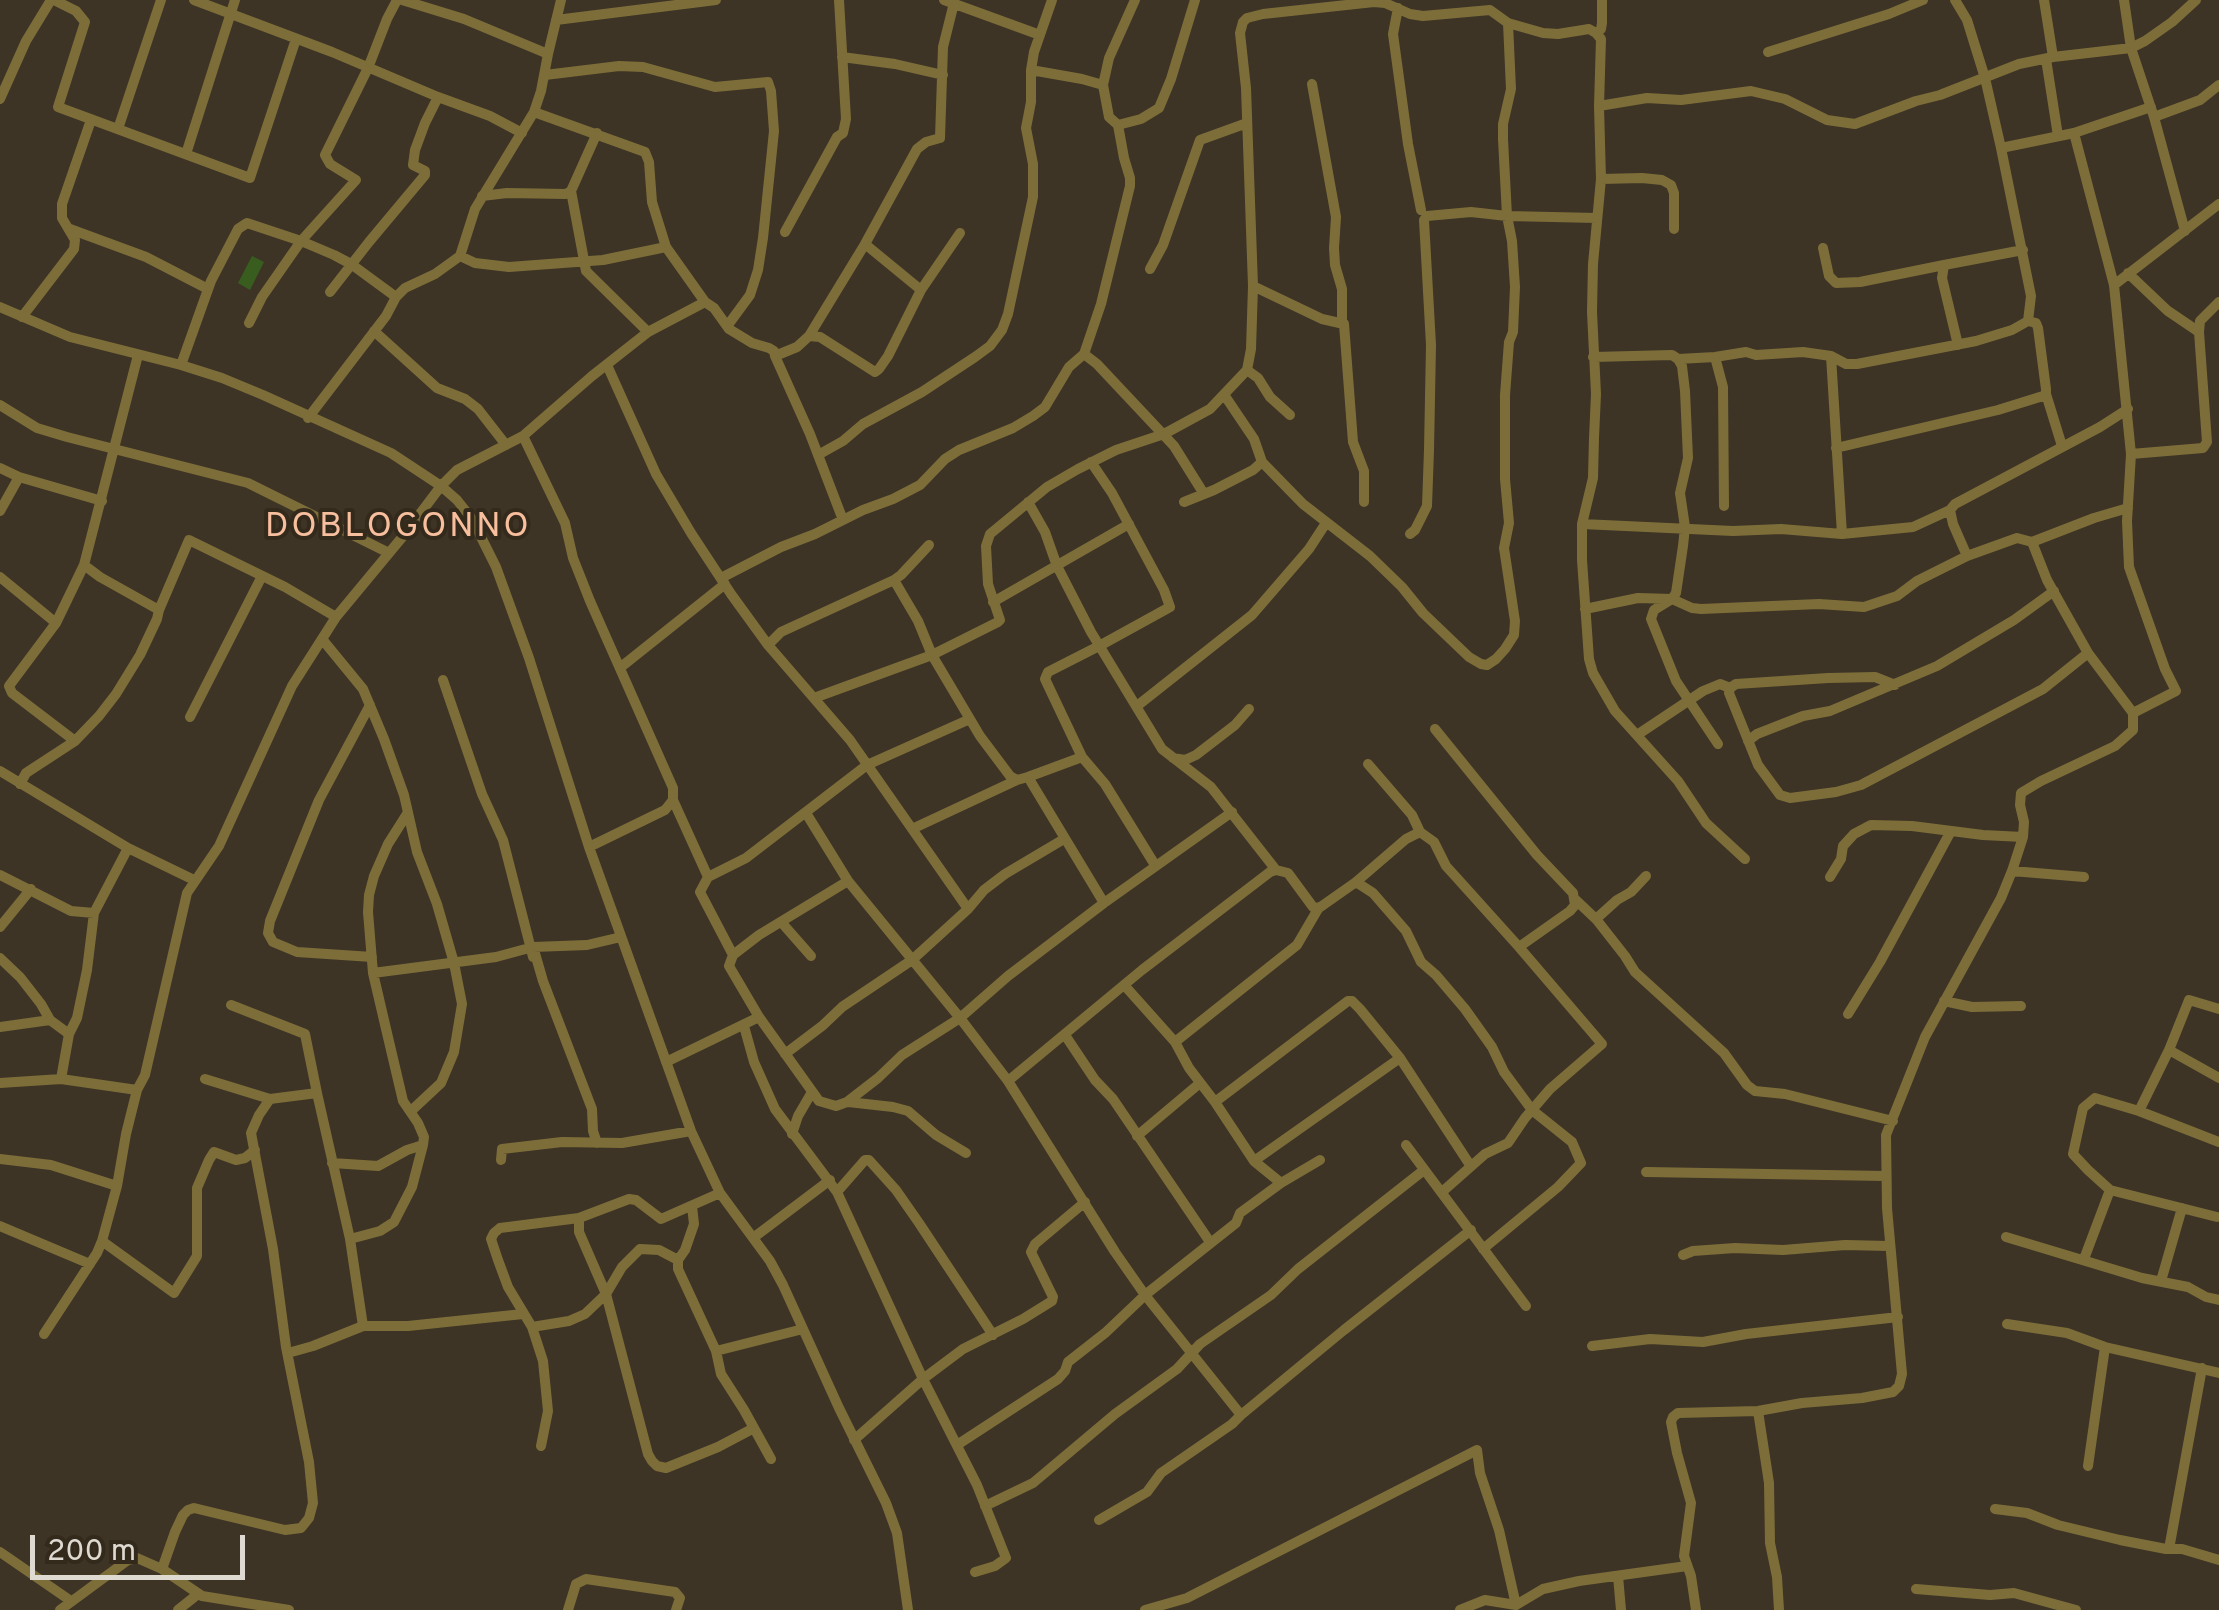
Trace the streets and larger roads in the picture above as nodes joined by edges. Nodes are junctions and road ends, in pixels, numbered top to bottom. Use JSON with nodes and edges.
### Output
{"nodes":[{"id":1,"x":52,"y":0,"type":"edge"},
{"id":2,"x":162,"y":0,"type":"edge"},
{"id":3,"x":194,"y":0,"type":"edge"},
{"id":4,"x":234,"y":0,"type":"edge"},
{"id":5,"x":399,"y":0,"type":"edge"},
{"id":6,"x":561,"y":0,"type":"edge"},
{"id":7,"x":716,"y":0,"type":"edge"},
{"id":8,"x":839,"y":0,"type":"edge"},
{"id":9,"x":1052,"y":0,"type":"edge"},
{"id":10,"x":1135,"y":0,"type":"edge"},
{"id":11,"x":1195,"y":0,"type":"edge"},
{"id":12,"x":1410,"y":0,"type":"edge"},
{"id":13,"x":1602,"y":0,"type":"edge"},
{"id":14,"x":1923,"y":0,"type":"edge"},
{"id":15,"x":1955,"y":0,"type":"edge"},
{"id":16,"x":2044,"y":0,"type":"edge"},
{"id":17,"x":2124,"y":0,"type":"edge"},
{"id":18,"x":2196,"y":0,"type":"edge"},
{"id":19,"x":949,"y":2,"type":"edge"},
{"id":20,"x":1332,"y":4,"type":"edge"},
{"id":21,"x":1491,"y":5,"type":"edge"},
{"id":22,"x":1398,"y":8,"type":"junction"},
{"id":23,"x":230,"y":14,"type":"junction"},
{"id":24,"x":1410,"y":14,"type":"junction"},
{"id":25,"x":556,"y":20,"type":"junction"},
{"id":26,"x":1508,"y":23,"type":"junction"},
{"id":27,"x":1596,"y":32,"type":"junction"},
{"id":28,"x":1040,"y":34,"type":"junction"},
{"id":29,"x":296,"y":39,"type":"junction"},
{"id":30,"x":2130,"y":48,"type":"junction"},
{"id":31,"x":1768,"y":52,"type":"dead end"},
{"id":32,"x":548,"y":54,"type":"junction"},
{"id":33,"x":842,"y":57,"type":"junction"},
{"id":34,"x":2049,"y":58,"type":"junction"},
{"id":35,"x":368,"y":68,"type":"junction"},
{"id":36,"x":1032,"y":70,"type":"junction"},
{"id":37,"x":545,"y":75,"type":"junction"},
{"id":38,"x":942,"y":75,"type":"junction"},
{"id":39,"x":1985,"y":78,"type":"junction"},
{"id":40,"x":1312,"y":84,"type":"dead end"},
{"id":41,"x":1103,"y":85,"type":"junction"},
{"id":42,"x":2219,"y":85,"type":"edge"},
{"id":43,"x":438,"y":98,"type":"junction"},
{"id":44,"x":0,"y":99,"type":"edge"},
{"id":45,"x":1599,"y":106,"type":"junction"},
{"id":46,"x":534,"y":112,"type":"junction"},
{"id":47,"x":2152,"y":112,"type":"junction"},
{"id":48,"x":91,"y":120,"type":"junction"},
{"id":49,"x":1247,"y":123,"type":"junction"},
{"id":50,"x":1118,"y":125,"type":"junction"},
{"id":51,"x":118,"y":129,"type":"junction"},
{"id":52,"x":522,"y":133,"type":"junction"},
{"id":53,"x":596,"y":133,"type":"junction"},
{"id":54,"x":2074,"y":134,"type":"junction"},
{"id":55,"x":2058,"y":136,"type":"junction"},
{"id":56,"x":2001,"y":148,"type":"junction"},
{"id":57,"x":186,"y":154,"type":"junction"},
{"id":58,"x":1602,"y":179,"type":"junction"},
{"id":59,"x":571,"y":191,"type":"junction"},
{"id":60,"x":482,"y":196,"type":"junction"},
{"id":61,"x":2219,"y":204,"type":"edge"},
{"id":62,"x":1421,"y":210,"type":"dead end"},
{"id":63,"x":1506,"y":216,"type":"junction"},
{"id":64,"x":1597,"y":218,"type":"junction"},
{"id":65,"x":1674,"y":228,"type":"dead end"},
{"id":66,"x":70,"y":229,"type":"junction"},
{"id":67,"x":2185,"y":231,"type":"junction"},
{"id":68,"x":785,"y":232,"type":"dead end"},
{"id":69,"x":960,"y":233,"type":"dead end"},
{"id":70,"x":301,"y":241,"type":"junction"},
{"id":71,"x":865,"y":244,"type":"junction"},
{"id":72,"x":666,"y":247,"type":"junction"},
{"id":73,"x":1823,"y":248,"type":"dead end"},
{"id":74,"x":2023,"y":250,"type":"junction"},
{"id":75,"x":460,"y":256,"type":"junction"},
{"id":76,"x":585,"y":261,"type":"junction"},
{"id":77,"x":351,"y":264,"type":"junction"},
{"id":78,"x":1944,"y":264,"type":"junction"},
{"id":79,"x":1150,"y":269,"type":"dead end"},
{"id":80,"x":2128,"y":274,"type":"junction"},
{"id":81,"x":2114,"y":284,"type":"junction"},
{"id":82,"x":1253,"y":286,"type":"junction"},
{"id":83,"x":208,"y":290,"type":"junction"},
{"id":84,"x":921,"y":290,"type":"junction"},
{"id":85,"x":330,"y":292,"type":"dead end"},
{"id":86,"x":396,"y":297,"type":"junction"},
{"id":87,"x":705,"y":302,"type":"junction"},
{"id":88,"x":2219,"y":302,"type":"edge"},
{"id":89,"x":0,"y":307,"type":"edge"},
{"id":90,"x":22,"y":317,"type":"junction"},
{"id":91,"x":2028,"y":320,"type":"junction"},
{"id":92,"x":1342,"y":322,"type":"junction"},
{"id":93,"x":249,"y":323,"type":"dead end"},
{"id":94,"x":728,"y":326,"type":"junction"},
{"id":95,"x":374,"y":330,"type":"junction"},
{"id":96,"x":648,"y":332,"type":"junction"},
{"id":97,"x":2199,"y":332,"type":"junction"},
{"id":98,"x":809,"y":336,"type":"junction"},
{"id":99,"x":1958,"y":345,"type":"junction"},
{"id":100,"x":1084,"y":354,"type":"junction"},
{"id":101,"x":138,"y":355,"type":"junction"},
{"id":102,"x":774,"y":356,"type":"junction"},
{"id":103,"x":1832,"y":356,"type":"junction"},
{"id":104,"x":1593,"y":357,"type":"junction"},
{"id":105,"x":1715,"y":357,"type":"junction"},
{"id":106,"x":1678,"y":359,"type":"junction"},
{"id":107,"x":181,"y":365,"type":"junction"},
{"id":108,"x":607,"y":365,"type":"junction"},
{"id":109,"x":1248,"y":370,"type":"junction"},
{"id":110,"x":2046,"y":394,"type":"junction"},
{"id":111,"x":1224,"y":396,"type":"junction"},
{"id":112,"x":0,"y":406,"type":"edge"},
{"id":113,"x":2128,"y":409,"type":"junction"},
{"id":114,"x":1290,"y":416,"type":"dead end"},
{"id":115,"x":308,"y":418,"type":"junction"},
{"id":116,"x":1164,"y":434,"type":"junction"},
{"id":117,"x":523,"y":436,"type":"junction"},
{"id":118,"x":506,"y":445,"type":"junction"},
{"id":119,"x":2062,"y":446,"type":"junction"},
{"id":120,"x":1836,"y":448,"type":"junction"},
{"id":121,"x":115,"y":449,"type":"junction"},
{"id":122,"x":2131,"y":454,"type":"junction"},
{"id":123,"x":818,"y":455,"type":"junction"},
{"id":124,"x":1092,"y":462,"type":"junction"},
{"id":125,"x":1262,"y":462,"type":"junction"},
{"id":126,"x":0,"y":468,"type":"edge"},
{"id":127,"x":19,"y":477,"type":"junction"},
{"id":128,"x":441,"y":486,"type":"junction"},
{"id":129,"x":1204,"y":494,"type":"junction"},
{"id":130,"x":102,"y":500,"type":"junction"},
{"id":131,"x":1028,"y":502,"type":"junction"},
{"id":132,"x":1184,"y":502,"type":"dead end"},
{"id":133,"x":1364,"y":502,"type":"dead end"},
{"id":134,"x":1724,"y":506,"type":"dead end"},
{"id":135,"x":2128,"y":508,"type":"junction"},
{"id":136,"x":1950,"y":510,"type":"junction"},
{"id":137,"x":0,"y":511,"type":"edge"},
{"id":138,"x":843,"y":520,"type":"junction"},
{"id":139,"x":1326,"y":523,"type":"junction"},
{"id":140,"x":1128,"y":524,"type":"junction"},
{"id":141,"x":1582,"y":524,"type":"junction"},
{"id":142,"x":1685,"y":527,"type":"junction"},
{"id":143,"x":1410,"y":534,"type":"dead end"},
{"id":144,"x":1842,"y":534,"type":"junction"},
{"id":145,"x":2032,"y":542,"type":"junction"},
{"id":146,"x":928,"y":545,"type":"dead end"},
{"id":147,"x":389,"y":553,"type":"junction"},
{"id":148,"x":1967,"y":556,"type":"junction"},
{"id":149,"x":84,"y":565,"type":"junction"},
{"id":150,"x":1057,"y":566,"type":"junction"},
{"id":151,"x":262,"y":576,"type":"junction"},
{"id":152,"x":0,"y":578,"type":"edge"},
{"id":153,"x":894,"y":580,"type":"junction"},
{"id":154,"x":723,"y":582,"type":"junction"},
{"id":155,"x":2054,"y":591,"type":"junction"},
{"id":156,"x":1672,"y":598,"type":"junction"},
{"id":157,"x":993,"y":602,"type":"junction"},
{"id":158,"x":1586,"y":609,"type":"junction"},
{"id":159,"x":159,"y":610,"type":"junction"},
{"id":160,"x":336,"y":617,"type":"junction"},
{"id":161,"x":56,"y":623,"type":"junction"},
{"id":162,"x":322,"y":638,"type":"junction"},
{"id":163,"x":768,"y":645,"type":"junction"},
{"id":164,"x":1101,"y":646,"type":"junction"},
{"id":165,"x":2088,"y":653,"type":"junction"},
{"id":166,"x":932,"y":654,"type":"junction"},
{"id":167,"x":621,"y":667,"type":"junction"},
{"id":168,"x":443,"y":680,"type":"dead end"},
{"id":169,"x":4,"y":682,"type":"edge"},
{"id":170,"x":1895,"y":685,"type":"junction"},
{"id":171,"x":1730,"y":688,"type":"junction"},
{"id":172,"x":814,"y":698,"type":"junction"},
{"id":173,"x":1690,"y":700,"type":"junction"},
{"id":174,"x":370,"y":705,"type":"junction"},
{"id":175,"x":1137,"y":706,"type":"junction"},
{"id":176,"x":1248,"y":709,"type":"dead end"},
{"id":177,"x":2133,"y":713,"type":"junction"},
{"id":178,"x":190,"y":717,"type":"dead end"},
{"id":179,"x":970,"y":719,"type":"junction"},
{"id":180,"x":1435,"y":729,"type":"dead end"},
{"id":181,"x":1637,"y":735,"type":"junction"},
{"id":182,"x":1748,"y":741,"type":"junction"},
{"id":183,"x":75,"y":742,"type":"junction"},
{"id":184,"x":1718,"y":744,"type":"dead end"},
{"id":185,"x":1082,"y":756,"type":"junction"},
{"id":186,"x":1172,"y":758,"type":"junction"},
{"id":187,"x":1368,"y":764,"type":"dead end"},
{"id":188,"x":867,"y":765,"type":"junction"},
{"id":189,"x":0,"y":772,"type":"edge"},
{"id":190,"x":1023,"y":779,"type":"junction"},
{"id":191,"x":20,"y":784,"type":"junction"},
{"id":192,"x":673,"y":800,"type":"junction"},
{"id":193,"x":1232,"y":812,"type":"junction"},
{"id":194,"x":806,"y":813,"type":"junction"},
{"id":195,"x":407,"y":814,"type":"junction"},
{"id":196,"x":912,"y":829,"type":"junction"},
{"id":197,"x":1951,"y":831,"type":"junction"},
{"id":198,"x":1420,"y":832,"type":"junction"},
{"id":199,"x":2022,"y":837,"type":"junction"},
{"id":200,"x":1064,"y":838,"type":"junction"},
{"id":201,"x":590,"y":847,"type":"junction"},
{"id":202,"x":128,"y":848,"type":"junction"},
{"id":203,"x":1744,"y":859,"type":"dead end"},
{"id":204,"x":1155,"y":865,"type":"junction"},
{"id":205,"x":1276,"y":870,"type":"junction"},
{"id":206,"x":2012,"y":871,"type":"junction"},
{"id":207,"x":0,"y":875,"type":"edge"},
{"id":208,"x":1646,"y":876,"type":"dead end"},
{"id":209,"x":1830,"y":877,"type":"dead end"},
{"id":210,"x":2084,"y":877,"type":"dead end"},
{"id":211,"x":708,"y":878,"type":"junction"},
{"id":212,"x":194,"y":880,"type":"junction"},
{"id":213,"x":848,"y":881,"type":"junction"},
{"id":214,"x":1356,"y":882,"type":"junction"},
{"id":215,"x":32,"y":889,"type":"junction"},
{"id":216,"x":1576,"y":900,"type":"junction"},
{"id":217,"x":1104,"y":903,"type":"junction"},
{"id":218,"x":968,"y":909,"type":"junction"},
{"id":219,"x":1318,"y":909,"type":"dead end"},
{"id":220,"x":94,"y":913,"type":"junction"},
{"id":221,"x":1596,"y":919,"type":"junction"},
{"id":222,"x":782,"y":922,"type":"junction"},
{"id":223,"x":0,"y":926,"type":"edge"},
{"id":224,"x":621,"y":937,"type":"junction"},
{"id":225,"x":1519,"y":946,"type":"junction"},
{"id":226,"x":532,"y":951,"type":"junction"},
{"id":227,"x":733,"y":956,"type":"junction"},
{"id":228,"x":811,"y":956,"type":"dead end"},
{"id":229,"x":372,"y":957,"type":"junction"},
{"id":230,"x":0,"y":958,"type":"edge"},
{"id":231,"x":912,"y":960,"type":"junction"},
{"id":232,"x":454,"y":963,"type":"junction"},
{"id":233,"x":374,"y":973,"type":"junction"},
{"id":234,"x":1125,"y":986,"type":"junction"},
{"id":235,"x":1944,"y":1001,"type":"junction"},
{"id":236,"x":231,"y":1005,"type":"dead end"},
{"id":237,"x":2020,"y":1006,"type":"dead end"},
{"id":238,"x":2219,"y":1009,"type":"edge"},
{"id":239,"x":1848,"y":1014,"type":"dead end"},
{"id":240,"x":759,"y":1017,"type":"junction"},
{"id":241,"x":960,"y":1018,"type":"junction"},
{"id":242,"x":50,"y":1020,"type":"junction"},
{"id":243,"x":744,"y":1026,"type":"junction"},
{"id":244,"x":0,"y":1027,"type":"edge"},
{"id":245,"x":69,"y":1034,"type":"junction"},
{"id":246,"x":1066,"y":1035,"type":"junction"},
{"id":247,"x":1174,"y":1042,"type":"junction"},
{"id":248,"x":2169,"y":1050,"type":"junction"},
{"id":249,"x":785,"y":1054,"type":"junction"},
{"id":250,"x":1400,"y":1058,"type":"junction"},
{"id":251,"x":666,"y":1062,"type":"junction"},
{"id":252,"x":2219,"y":1078,"type":"edge"},
{"id":253,"x":60,"y":1079,"type":"junction"},
{"id":254,"x":205,"y":1079,"type":"dead end"},
{"id":255,"x":1008,"y":1081,"type":"junction"},
{"id":256,"x":0,"y":1083,"type":"edge"},
{"id":257,"x":1200,"y":1083,"type":"junction"},
{"id":258,"x":137,"y":1090,"type":"junction"},
{"id":259,"x":812,"y":1092,"type":"junction"},
{"id":260,"x":317,"y":1093,"type":"junction"},
{"id":261,"x":270,"y":1099,"type":"junction"},
{"id":262,"x":847,"y":1102,"type":"junction"},
{"id":263,"x":1215,"y":1102,"type":"junction"},
{"id":264,"x":1532,"y":1110,"type":"junction"},
{"id":265,"x":2139,"y":1111,"type":"junction"},
{"id":266,"x":411,"y":1112,"type":"junction"},
{"id":267,"x":1892,"y":1121,"type":"junction"},
{"id":268,"x":691,"y":1131,"type":"junction"},
{"id":269,"x":792,"y":1134,"type":"junction"},
{"id":270,"x":1138,"y":1136,"type":"junction"},
{"id":271,"x":2219,"y":1142,"type":"edge"},
{"id":272,"x":597,"y":1143,"type":"junction"},
{"id":273,"x":423,"y":1146,"type":"junction"},
{"id":274,"x":1406,"y":1146,"type":"dead end"},
{"id":275,"x":254,"y":1150,"type":"junction"},
{"id":276,"x":966,"y":1154,"type":"dead end"},
{"id":277,"x":0,"y":1160,"type":"edge"},
{"id":278,"x":501,"y":1160,"type":"dead end"},
{"id":279,"x":1320,"y":1160,"type":"dead end"},
{"id":280,"x":1254,"y":1161,"type":"junction"},
{"id":281,"x":332,"y":1163,"type":"junction"},
{"id":282,"x":1470,"y":1165,"type":"junction"},
{"id":283,"x":1424,"y":1170,"type":"junction"},
{"id":284,"x":1646,"y":1172,"type":"dead end"},
{"id":285,"x":1886,"y":1176,"type":"junction"},
{"id":286,"x":830,"y":1180,"type":"junction"},
{"id":287,"x":1281,"y":1183,"type":"junction"},
{"id":288,"x":117,"y":1186,"type":"junction"},
{"id":289,"x":2110,"y":1190,"type":"junction"},
{"id":290,"x":837,"y":1192,"type":"junction"},
{"id":291,"x":1442,"y":1192,"type":"junction"},
{"id":292,"x":720,"y":1194,"type":"junction"},
{"id":293,"x":1084,"y":1202,"type":"junction"},
{"id":294,"x":692,"y":1206,"type":"junction"},
{"id":295,"x":2182,"y":1208,"type":"junction"},
{"id":296,"x":2218,"y":1214,"type":"edge"},
{"id":297,"x":579,"y":1218,"type":"junction"},
{"id":298,"x":0,"y":1226,"type":"edge"},
{"id":299,"x":1471,"y":1230,"type":"junction"},
{"id":300,"x":2006,"y":1237,"type":"dead end"},
{"id":301,"x":753,"y":1238,"type":"junction"},
{"id":302,"x":350,"y":1239,"type":"junction"},
{"id":303,"x":102,"y":1241,"type":"junction"},
{"id":304,"x":1210,"y":1242,"type":"junction"},
{"id":305,"x":1890,"y":1246,"type":"junction"},
{"id":306,"x":1484,"y":1249,"type":"junction"},
{"id":307,"x":1683,"y":1255,"type":"dead end"},
{"id":308,"x":2084,"y":1259,"type":"junction"},
{"id":309,"x":678,"y":1260,"type":"junction"},
{"id":310,"x":90,"y":1264,"type":"junction"},
{"id":311,"x":2160,"y":1281,"type":"junction"},
{"id":312,"x":606,"y":1294,"type":"junction"},
{"id":313,"x":1145,"y":1295,"type":"junction"},
{"id":314,"x":2219,"y":1300,"type":"edge"},
{"id":315,"x":1526,"y":1306,"type":"dead end"},
{"id":316,"x":523,"y":1314,"type":"junction"},
{"id":317,"x":1898,"y":1318,"type":"junction"},
{"id":318,"x":2007,"y":1324,"type":"dead end"},
{"id":319,"x":363,"y":1326,"type":"junction"},
{"id":320,"x":532,"y":1327,"type":"junction"},
{"id":321,"x":804,"y":1329,"type":"junction"},
{"id":322,"x":44,"y":1334,"type":"dead end"},
{"id":323,"x":993,"y":1335,"type":"junction"},
{"id":324,"x":1592,"y":1346,"type":"dead end"},
{"id":325,"x":2106,"y":1347,"type":"junction"},
{"id":326,"x":716,"y":1351,"type":"junction"},
{"id":327,"x":288,"y":1352,"type":"junction"},
{"id":328,"x":1193,"y":1352,"type":"junction"},
{"id":329,"x":2202,"y":1368,"type":"junction"},
{"id":330,"x":2219,"y":1372,"type":"edge"},
{"id":331,"x":923,"y":1379,"type":"junction"},
{"id":332,"x":1758,"y":1410,"type":"junction"},
{"id":333,"x":1241,"y":1415,"type":"junction"},
{"id":334,"x":754,"y":1428,"type":"junction"},
{"id":335,"x":854,"y":1440,"type":"junction"},
{"id":336,"x":957,"y":1445,"type":"junction"},
{"id":337,"x":541,"y":1446,"type":"dead end"},
{"id":338,"x":770,"y":1459,"type":"dead end"},
{"id":339,"x":2088,"y":1466,"type":"dead end"},
{"id":340,"x":985,"y":1506,"type":"junction"},
{"id":341,"x":1995,"y":1508,"type":"dead end"},
{"id":342,"x":1099,"y":1520,"type":"dead end"},
{"id":343,"x":2170,"y":1550,"type":"junction"},
{"id":344,"x":0,"y":1552,"type":"edge"},
{"id":345,"x":2219,"y":1560,"type":"edge"},
{"id":346,"x":1687,"y":1566,"type":"junction"},
{"id":347,"x":162,"y":1569,"type":"junction"},
{"id":348,"x":975,"y":1572,"type":"dead end"},
{"id":349,"x":1618,"y":1576,"type":"junction"},
{"id":350,"x":1916,"y":1589,"type":"dead end"},
{"id":351,"x":200,"y":1595,"type":"junction"},
{"id":352,"x":71,"y":1601,"type":"junction"},
{"id":353,"x":1516,"y":1606,"type":"junction"},
{"id":354,"x":60,"y":1610,"type":"edge"},
{"id":355,"x":178,"y":1610,"type":"edge"},
{"id":356,"x":207,"y":1610,"type":"edge"},
{"id":357,"x":288,"y":1610,"type":"edge"},
{"id":358,"x":568,"y":1610,"type":"edge"},
{"id":359,"x":676,"y":1610,"type":"edge"},
{"id":360,"x":908,"y":1610,"type":"edge"},
{"id":361,"x":1145,"y":1610,"type":"edge"},
{"id":362,"x":1460,"y":1610,"type":"edge"},
{"id":363,"x":1621,"y":1610,"type":"edge"},
{"id":364,"x":1696,"y":1610,"type":"edge"},
{"id":365,"x":1779,"y":1610,"type":"edge"},
{"id":366,"x":2076,"y":1610,"type":"edge"}],
"edges":[{"from":1,"to":44,"type":"street"},
{"from":1,"to":48,"type":"street"},
{"from":2,"to":51,"type":"street"},
{"from":3,"to":23,"type":"street"},
{"from":4,"to":23,"type":"street"},
{"from":5,"to":32,"type":"street"},
{"from":5,"to":35,"type":"street"},
{"from":6,"to":25,"type":"street"},
{"from":7,"to":25,"type":"street"},
{"from":8,"to":33,"type":"street"},
{"from":9,"to":28,"type":"street"},
{"from":10,"to":41,"type":"street"},
{"from":11,"to":50,"type":"street"},
{"from":12,"to":24,"type":"street"},
{"from":13,"to":27,"type":"street"},
{"from":14,"to":31,"type":"street"},
{"from":15,"to":39,"type":"street"},
{"from":16,"to":34,"type":"street"},
{"from":17,"to":30,"type":"street"},
{"from":18,"to":30,"type":"street"},
{"from":19,"to":28,"type":"street"},
{"from":19,"to":38,"type":"street"},
{"from":20,"to":22,"type":"street"},
{"from":20,"to":49,"type":"street"},
{"from":21,"to":24,"type":"street"},
{"from":21,"to":26,"type":"street"},
{"from":22,"to":24,"type":"street"},
{"from":22,"to":62,"type":"street"},
{"from":23,"to":29,"type":"street"},
{"from":23,"to":57,"type":"street"},
{"from":25,"to":32,"type":"street"},
{"from":26,"to":27,"type":"street"},
{"from":26,"to":63,"type":"street"},
{"from":27,"to":45,"type":"street"},
{"from":28,"to":36,"type":"street"},
{"from":29,"to":35,"type":"street"},
{"from":29,"to":57,"type":"street"},
{"from":30,"to":34,"type":"street"},
{"from":30,"to":47,"type":"street"},
{"from":32,"to":37,"type":"street"},
{"from":33,"to":38,"type":"street"},
{"from":33,"to":68,"type":"street"},
{"from":34,"to":39,"type":"street"},
{"from":34,"to":55,"type":"street"},
{"from":35,"to":43,"type":"street"},
{"from":35,"to":70,"type":"street"},
{"from":36,"to":41,"type":"street"},
{"from":36,"to":123,"type":"street"},
{"from":37,"to":46,"type":"street"},
{"from":37,"to":94,"type":"street"},
{"from":38,"to":71,"type":"street"},
{"from":39,"to":45,"type":"street"},
{"from":39,"to":56,"type":"street"},
{"from":40,"to":92,"type":"street"},
{"from":41,"to":50,"type":"street"},
{"from":42,"to":47,"type":"street"},
{"from":43,"to":52,"type":"street"},
{"from":43,"to":77,"type":"street"},
{"from":45,"to":58,"type":"street"},
{"from":46,"to":52,"type":"street"},
{"from":46,"to":53,"type":"street"},
{"from":47,"to":54,"type":"street"},
{"from":47,"to":67,"type":"street"},
{"from":48,"to":51,"type":"street"},
{"from":48,"to":66,"type":"street"},
{"from":49,"to":79,"type":"street"},
{"from":49,"to":82,"type":"street"},
{"from":50,"to":100,"type":"street"},
{"from":51,"to":57,"type":"street"},
{"from":52,"to":60,"type":"street"},
{"from":53,"to":59,"type":"street"},
{"from":53,"to":72,"type":"street"},
{"from":54,"to":55,"type":"street"},
{"from":54,"to":81,"type":"street"},
{"from":55,"to":56,"type":"street"},
{"from":56,"to":74,"type":"street"},
{"from":58,"to":64,"type":"street"},
{"from":58,"to":65,"type":"street"},
{"from":59,"to":60,"type":"street"},
{"from":59,"to":76,"type":"street"},
{"from":60,"to":75,"type":"street"},
{"from":61,"to":67,"type":"street"},
{"from":63,"to":64,"type":"street"},
{"from":63,"to":139,"type":"street"},
{"from":63,"to":143,"type":"street"},
{"from":64,"to":104,"type":"street"},
{"from":66,"to":83,"type":"street"},
{"from":66,"to":90,"type":"street"},
{"from":67,"to":80,"type":"street"},
{"from":69,"to":84,"type":"street"},
{"from":70,"to":77,"type":"street"},
{"from":70,"to":83,"type":"street"},
{"from":70,"to":93,"type":"street"},
{"from":71,"to":84,"type":"street"},
{"from":71,"to":98,"type":"street"},
{"from":72,"to":76,"type":"street"},
{"from":72,"to":87,"type":"street"},
{"from":73,"to":78,"type":"street"},
{"from":74,"to":78,"type":"street"},
{"from":74,"to":91,"type":"street"},
{"from":75,"to":76,"type":"street"},
{"from":75,"to":86,"type":"street"},
{"from":76,"to":96,"type":"street"},
{"from":77,"to":85,"type":"street"},
{"from":77,"to":86,"type":"street"},
{"from":78,"to":99,"type":"street"},
{"from":80,"to":81,"type":"street"},
{"from":80,"to":97,"type":"street"},
{"from":81,"to":113,"type":"street"},
{"from":82,"to":92,"type":"street"},
{"from":82,"to":109,"type":"street"},
{"from":83,"to":107,"type":"street"},
{"from":84,"to":98,"type":"street"},
{"from":86,"to":95,"type":"street"},
{"from":87,"to":94,"type":"street"},
{"from":87,"to":96,"type":"street"},
{"from":88,"to":97,"type":"street"},
{"from":89,"to":90,"type":"street"},
{"from":90,"to":101,"type":"street"},
{"from":91,"to":99,"type":"street"},
{"from":91,"to":110,"type":"street"},
{"from":92,"to":133,"type":"street"},
{"from":94,"to":102,"type":"street"},
{"from":95,"to":115,"type":"street"},
{"from":95,"to":118,"type":"street"},
{"from":96,"to":108,"type":"street"},
{"from":97,"to":122,"type":"street"},
{"from":98,"to":102,"type":"street"},
{"from":99,"to":103,"type":"street"},
{"from":100,"to":116,"type":"street"},
{"from":100,"to":138,"type":"street"},
{"from":101,"to":107,"type":"street"},
{"from":101,"to":121,"type":"street"},
{"from":102,"to":123,"type":"street"},
{"from":103,"to":105,"type":"street"},
{"from":103,"to":120,"type":"street"},
{"from":104,"to":106,"type":"street"},
{"from":104,"to":141,"type":"street"},
{"from":105,"to":106,"type":"street"},
{"from":105,"to":134,"type":"street"},
{"from":106,"to":142,"type":"street"},
{"from":107,"to":115,"type":"street"},
{"from":108,"to":117,"type":"street"},
{"from":108,"to":154,"type":"street"},
{"from":109,"to":111,"type":"street"},
{"from":109,"to":114,"type":"street"},
{"from":110,"to":119,"type":"street"},
{"from":110,"to":120,"type":"street"},
{"from":111,"to":116,"type":"street"},
{"from":111,"to":125,"type":"street"},
{"from":112,"to":121,"type":"street"},
{"from":113,"to":119,"type":"street"},
{"from":113,"to":122,"type":"street"},
{"from":115,"to":128,"type":"street"},
{"from":116,"to":124,"type":"street"},
{"from":116,"to":129,"type":"street"},
{"from":117,"to":118,"type":"street"},
{"from":117,"to":167,"type":"street"},
{"from":118,"to":128,"type":"street"},
{"from":119,"to":136,"type":"street"},
{"from":120,"to":144,"type":"street"},
{"from":121,"to":130,"type":"street"},
{"from":121,"to":147,"type":"street"},
{"from":122,"to":135,"type":"street"},
{"from":123,"to":138,"type":"street"},
{"from":124,"to":131,"type":"street"},
{"from":124,"to":140,"type":"street"},
{"from":125,"to":129,"type":"street"},
{"from":125,"to":139,"type":"street"},
{"from":126,"to":127,"type":"street"},
{"from":127,"to":130,"type":"street"},
{"from":127,"to":137,"type":"street"},
{"from":128,"to":147,"type":"street"},
{"from":128,"to":201,"type":"street"},
{"from":129,"to":132,"type":"street"},
{"from":130,"to":149,"type":"street"},
{"from":131,"to":150,"type":"street"},
{"from":131,"to":157,"type":"street"},
{"from":135,"to":145,"type":"street"},
{"from":135,"to":177,"type":"street"},
{"from":136,"to":144,"type":"street"},
{"from":136,"to":148,"type":"street"},
{"from":138,"to":154,"type":"street"},
{"from":139,"to":175,"type":"street"},
{"from":140,"to":150,"type":"street"},
{"from":140,"to":164,"type":"street"},
{"from":141,"to":142,"type":"street"},
{"from":141,"to":158,"type":"street"},
{"from":142,"to":144,"type":"street"},
{"from":142,"to":156,"type":"street"},
{"from":145,"to":148,"type":"street"},
{"from":145,"to":155,"type":"street"},
{"from":146,"to":153,"type":"street"},
{"from":147,"to":160,"type":"street"},
{"from":148,"to":156,"type":"street"},
{"from":149,"to":159,"type":"street"},
{"from":149,"to":161,"type":"street"},
{"from":150,"to":157,"type":"street"},
{"from":150,"to":164,"type":"street"},
{"from":151,"to":159,"type":"street"},
{"from":151,"to":160,"type":"street"},
{"from":151,"to":178,"type":"street"},
{"from":152,"to":161,"type":"street"},
{"from":153,"to":163,"type":"street"},
{"from":153,"to":166,"type":"street"},
{"from":154,"to":163,"type":"street"},
{"from":154,"to":167,"type":"street"},
{"from":155,"to":165,"type":"street"},
{"from":155,"to":170,"type":"street"},
{"from":156,"to":158,"type":"street"},
{"from":156,"to":173,"type":"street"},
{"from":157,"to":166,"type":"street"},
{"from":158,"to":181,"type":"street"},
{"from":159,"to":183,"type":"street"},
{"from":160,"to":162,"type":"street"},
{"from":161,"to":169,"type":"street"},
{"from":162,"to":174,"type":"street"},
{"from":162,"to":212,"type":"street"},
{"from":163,"to":172,"type":"street"},
{"from":164,"to":175,"type":"street"},
{"from":164,"to":185,"type":"street"},
{"from":165,"to":177,"type":"street"},
{"from":165,"to":182,"type":"street"},
{"from":166,"to":172,"type":"street"},
{"from":166,"to":179,"type":"street"},
{"from":167,"to":192,"type":"street"},
{"from":168,"to":226,"type":"street"},
{"from":169,"to":183,"type":"street"},
{"from":170,"to":171,"type":"street"},
{"from":170,"to":182,"type":"street"},
{"from":171,"to":173,"type":"street"},
{"from":171,"to":182,"type":"street"},
{"from":172,"to":188,"type":"street"},
{"from":173,"to":181,"type":"street"},
{"from":173,"to":184,"type":"street"},
{"from":174,"to":195,"type":"street"},
{"from":174,"to":229,"type":"street"},
{"from":175,"to":186,"type":"street"},
{"from":176,"to":186,"type":"street"},
{"from":177,"to":199,"type":"street"},
{"from":179,"to":188,"type":"street"},
{"from":179,"to":190,"type":"street"},
{"from":180,"to":216,"type":"street"},
{"from":181,"to":203,"type":"street"},
{"from":183,"to":191,"type":"street"},
{"from":185,"to":190,"type":"street"},
{"from":185,"to":204,"type":"street"},
{"from":186,"to":193,"type":"street"},
{"from":187,"to":198,"type":"street"},
{"from":188,"to":194,"type":"street"},
{"from":188,"to":196,"type":"street"},
{"from":189,"to":191,"type":"street"},
{"from":190,"to":196,"type":"street"},
{"from":190,"to":200,"type":"street"},
{"from":191,"to":202,"type":"street"},
{"from":192,"to":201,"type":"street"},
{"from":192,"to":211,"type":"street"},
{"from":193,"to":204,"type":"street"},
{"from":193,"to":205,"type":"street"},
{"from":194,"to":211,"type":"street"},
{"from":194,"to":213,"type":"street"},
{"from":195,"to":229,"type":"street"},
{"from":195,"to":232,"type":"street"},
{"from":196,"to":218,"type":"street"},
{"from":197,"to":199,"type":"street"},
{"from":197,"to":209,"type":"street"},
{"from":197,"to":239,"type":"street"},
{"from":198,"to":214,"type":"street"},
{"from":198,"to":225,"type":"street"},
{"from":199,"to":206,"type":"street"},
{"from":200,"to":217,"type":"street"},
{"from":200,"to":218,"type":"street"},
{"from":201,"to":224,"type":"street"},
{"from":202,"to":212,"type":"street"},
{"from":202,"to":220,"type":"street"},
{"from":204,"to":217,"type":"street"},
{"from":205,"to":214,"type":"street"},
{"from":205,"to":234,"type":"street"},
{"from":206,"to":210,"type":"street"},
{"from":206,"to":235,"type":"street"},
{"from":207,"to":215,"type":"street"},
{"from":208,"to":221,"type":"street"},
{"from":211,"to":227,"type":"street"},
{"from":212,"to":258,"type":"street"},
{"from":213,"to":222,"type":"street"},
{"from":213,"to":231,"type":"street"},
{"from":214,"to":264,"type":"street"},
{"from":215,"to":220,"type":"street"},
{"from":215,"to":223,"type":"street"},
{"from":216,"to":221,"type":"street"},
{"from":216,"to":225,"type":"street"},
{"from":217,"to":241,"type":"street"},
{"from":218,"to":231,"type":"street"},
{"from":219,"to":247,"type":"street"},
{"from":220,"to":245,"type":"street"},
{"from":221,"to":267,"type":"street"},
{"from":222,"to":227,"type":"street"},
{"from":222,"to":228,"type":"street"},
{"from":224,"to":226,"type":"street"},
{"from":224,"to":251,"type":"street"},
{"from":225,"to":264,"type":"street"},
{"from":226,"to":232,"type":"street"},
{"from":226,"to":272,"type":"street"},
{"from":227,"to":240,"type":"street"},
{"from":229,"to":233,"type":"street"},
{"from":230,"to":242,"type":"street"},
{"from":231,"to":241,"type":"street"},
{"from":231,"to":249,"type":"street"},
{"from":232,"to":233,"type":"street"},
{"from":232,"to":266,"type":"street"},
{"from":233,"to":266,"type":"street"},
{"from":234,"to":246,"type":"street"},
{"from":234,"to":247,"type":"street"},
{"from":235,"to":237,"type":"street"},
{"from":235,"to":267,"type":"street"},
{"from":236,"to":260,"type":"street"},
{"from":238,"to":248,"type":"street"},
{"from":240,"to":243,"type":"street"},
{"from":240,"to":249,"type":"street"},
{"from":241,"to":255,"type":"street"},
{"from":241,"to":262,"type":"street"},
{"from":242,"to":244,"type":"street"},
{"from":242,"to":245,"type":"street"},
{"from":243,"to":251,"type":"street"},
{"from":243,"to":269,"type":"street"},
{"from":245,"to":253,"type":"street"},
{"from":246,"to":255,"type":"street"},
{"from":246,"to":270,"type":"street"},
{"from":247,"to":257,"type":"street"},
{"from":248,"to":252,"type":"street"},
{"from":248,"to":265,"type":"street"},
{"from":249,"to":259,"type":"street"},
{"from":250,"to":263,"type":"street"},
{"from":250,"to":280,"type":"street"},
{"from":250,"to":282,"type":"street"},
{"from":251,"to":268,"type":"street"},
{"from":253,"to":256,"type":"street"},
{"from":253,"to":258,"type":"street"},
{"from":254,"to":261,"type":"street"},
{"from":255,"to":293,"type":"street"},
{"from":257,"to":263,"type":"street"},
{"from":257,"to":270,"type":"street"},
{"from":258,"to":288,"type":"street"},
{"from":259,"to":262,"type":"street"},
{"from":259,"to":269,"type":"street"},
{"from":260,"to":261,"type":"street"},
{"from":260,"to":281,"type":"street"},
{"from":261,"to":275,"type":"street"},
{"from":262,"to":276,"type":"street"},
{"from":263,"to":280,"type":"street"},
{"from":264,"to":282,"type":"street"},
{"from":264,"to":306,"type":"street"},
{"from":265,"to":271,"type":"street"},
{"from":265,"to":289,"type":"street"},
{"from":266,"to":273,"type":"street"},
{"from":267,"to":285,"type":"street"},
{"from":268,"to":272,"type":"street"},
{"from":268,"to":292,"type":"street"},
{"from":269,"to":286,"type":"street"},
{"from":270,"to":304,"type":"street"},
{"from":272,"to":278,"type":"street"},
{"from":273,"to":281,"type":"street"},
{"from":273,"to":302,"type":"street"},
{"from":274,"to":283,"type":"street"},
{"from":275,"to":303,"type":"street"},
{"from":275,"to":327,"type":"street"},
{"from":277,"to":288,"type":"street"},
{"from":279,"to":287,"type":"street"},
{"from":280,"to":287,"type":"street"},
{"from":281,"to":302,"type":"street"},
{"from":282,"to":291,"type":"street"},
{"from":283,"to":291,"type":"street"},
{"from":283,"to":328,"type":"street"},
{"from":284,"to":285,"type":"street"},
{"from":285,"to":305,"type":"street"},
{"from":286,"to":290,"type":"street"},
{"from":286,"to":301,"type":"street"},
{"from":287,"to":304,"type":"street"},
{"from":288,"to":303,"type":"street"},
{"from":289,"to":295,"type":"street"},
{"from":289,"to":308,"type":"street"},
{"from":290,"to":323,"type":"street"},
{"from":290,"to":331,"type":"street"},
{"from":291,"to":299,"type":"street"},
{"from":292,"to":294,"type":"street"},
{"from":292,"to":301,"type":"street"},
{"from":293,"to":313,"type":"street"},
{"from":293,"to":323,"type":"street"},
{"from":294,"to":297,"type":"street"},
{"from":294,"to":309,"type":"street"},
{"from":295,"to":296,"type":"street"},
{"from":295,"to":311,"type":"street"},
{"from":297,"to":312,"type":"street"},
{"from":297,"to":316,"type":"street"},
{"from":298,"to":310,"type":"street"},
{"from":299,"to":306,"type":"street"},
{"from":299,"to":333,"type":"street"},
{"from":300,"to":308,"type":"street"},
{"from":301,"to":321,"type":"street"},
{"from":302,"to":319,"type":"street"},
{"from":303,"to":310,"type":"street"},
{"from":304,"to":313,"type":"street"},
{"from":305,"to":307,"type":"street"},
{"from":305,"to":317,"type":"street"},
{"from":306,"to":315,"type":"street"},
{"from":308,"to":311,"type":"street"},
{"from":309,"to":312,"type":"street"},
{"from":309,"to":326,"type":"street"},
{"from":310,"to":322,"type":"street"},
{"from":311,"to":314,"type":"street"},
{"from":312,"to":320,"type":"street"},
{"from":312,"to":334,"type":"street"},
{"from":313,"to":328,"type":"street"},
{"from":313,"to":336,"type":"street"},
{"from":316,"to":319,"type":"street"},
{"from":316,"to":320,"type":"street"},
{"from":317,"to":324,"type":"street"},
{"from":317,"to":332,"type":"street"},
{"from":318,"to":325,"type":"street"},
{"from":319,"to":327,"type":"street"},
{"from":320,"to":337,"type":"street"},
{"from":321,"to":326,"type":"street"},
{"from":321,"to":335,"type":"street"},
{"from":323,"to":331,"type":"street"},
{"from":325,"to":329,"type":"street"},
{"from":325,"to":339,"type":"street"},
{"from":326,"to":334,"type":"street"},
{"from":327,"to":347,"type":"street"},
{"from":328,"to":333,"type":"street"},
{"from":328,"to":340,"type":"street"},
{"from":329,"to":330,"type":"street"},
{"from":329,"to":343,"type":"street"},
{"from":331,"to":335,"type":"street"},
{"from":331,"to":336,"type":"street"},
{"from":332,"to":346,"type":"street"},
{"from":332,"to":365,"type":"street"},
{"from":333,"to":342,"type":"street"},
{"from":334,"to":338,"type":"street"},
{"from":335,"to":360,"type":"street"},
{"from":336,"to":340,"type":"street"},
{"from":340,"to":348,"type":"street"},
{"from":341,"to":343,"type":"street"},
{"from":343,"to":345,"type":"street"},
{"from":344,"to":352,"type":"street"},
{"from":346,"to":349,"type":"street"},
{"from":346,"to":364,"type":"street"},
{"from":347,"to":351,"type":"street"},
{"from":347,"to":352,"type":"street"},
{"from":349,"to":353,"type":"street"},
{"from":349,"to":363,"type":"street"},
{"from":350,"to":366,"type":"street"},
{"from":351,"to":355,"type":"street"},
{"from":351,"to":356,"type":"street"},
{"from":351,"to":357,"type":"street"},
{"from":352,"to":354,"type":"street"},
{"from":353,"to":361,"type":"street"},
{"from":353,"to":362,"type":"street"},
{"from":358,"to":359,"type":"street"}]}
